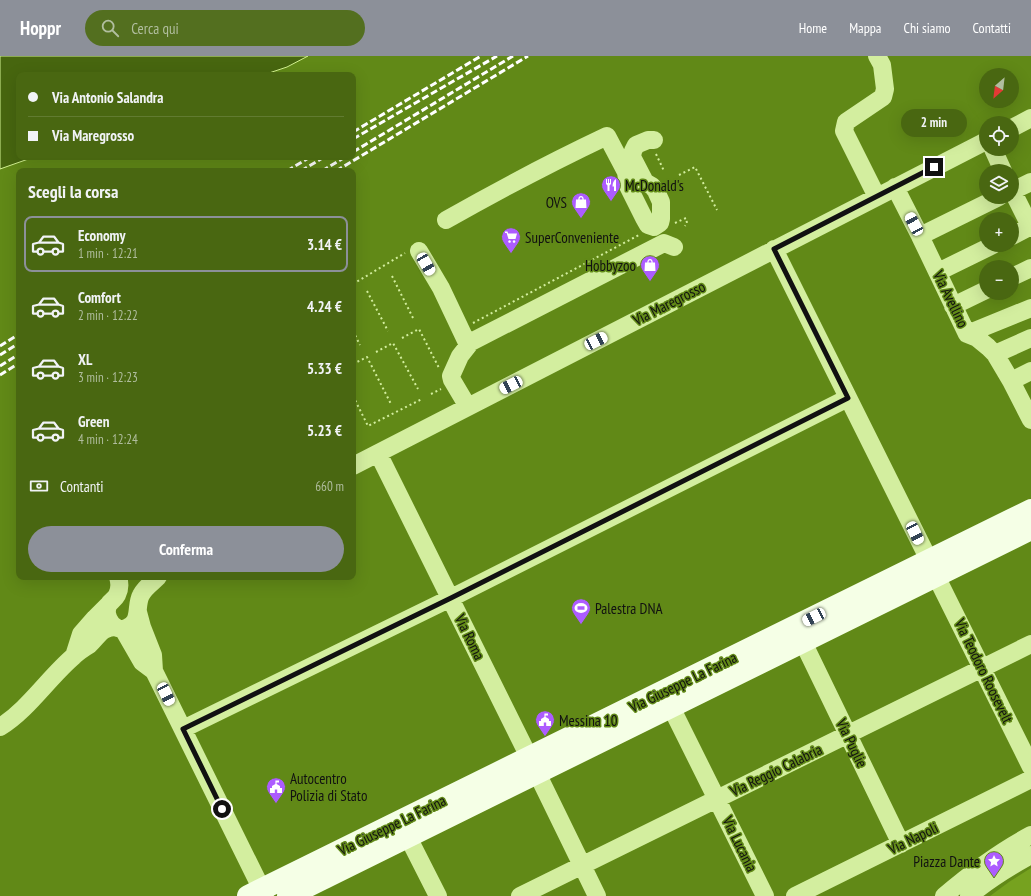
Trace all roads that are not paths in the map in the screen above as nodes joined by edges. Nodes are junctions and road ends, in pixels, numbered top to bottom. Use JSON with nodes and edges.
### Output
{"nodes":[{"id":1,"x":877,"y":56,"type":"edge"},
{"id":2,"x":1031,"y":118,"type":"edge"},
{"id":3,"x":1019,"y":124,"type":"edge"},
{"id":4,"x":979,"y":144,"type":"edge"},
{"id":5,"x":655,"y":147,"type":"road end"},
{"id":6,"x":1031,"y":182,"type":"edge"},
{"id":7,"x":1019,"y":187,"type":"edge"},
{"id":8,"x":895,"y":188,"type":"junction"},
{"id":9,"x":877,"y":197,"type":"junction"},
{"id":10,"x":985,"y":204,"type":"edge"},
{"id":11,"x":1019,"y":204,"type":"edge"},
{"id":12,"x":446,"y":220,"type":"dead end"},
{"id":13,"x":1031,"y":227,"type":"edge"},
{"id":14,"x":1019,"y":233,"type":"edge"},
{"id":15,"x":920,"y":236,"type":"junction"},
{"id":16,"x":674,"y":248,"type":"dead end"},
{"id":17,"x":774,"y":249,"type":"junction"},
{"id":18,"x":413,"y":252,"type":"road end"},
{"id":19,"x":979,"y":252,"type":"edge"},
{"id":20,"x":1031,"y":268,"type":"edge"},
{"id":21,"x":938,"y":272,"type":"junction"},
{"id":22,"x":1019,"y":274,"type":"edge"},
{"id":23,"x":979,"y":293,"type":"edge"},
{"id":24,"x":953,"y":306,"type":"junction"},
{"id":25,"x":1031,"y":308,"type":"edge"},
{"id":26,"x":967,"y":334,"type":"junction"},
{"id":27,"x":1031,"y":338,"type":"edge"},
{"id":28,"x":468,"y":345,"type":"junction"},
{"id":29,"x":995,"y":354,"type":"junction"},
{"id":30,"x":1031,"y":371,"type":"edge"},
{"id":31,"x":1012,"y":381,"type":"junction"},
{"id":32,"x":848,"y":398,"type":"junction"},
{"id":33,"x":468,"y":407,"type":"junction"},
{"id":34,"x":1029,"y":411,"type":"edge"},
{"id":35,"x":378,"y":453,"type":"junction"},
{"id":36,"x":356,"y":464,"type":"edge"},
{"id":37,"x":1031,"y":510,"type":"edge"},
{"id":38,"x":1031,"y":529,"type":"edge"},
{"id":39,"x":933,"y":568,"type":"junction"},
{"id":40,"x":118,"y":580,"type":"edge"},
{"id":41,"x":154,"y":580,"type":"edge"},
{"id":42,"x":451,"y":598,"type":"junction"},
{"id":43,"x":111,"y":602,"type":"junction"},
{"id":44,"x":138,"y":612,"type":"junction"},
{"id":45,"x":120,"y":628,"type":"junction"},
{"id":46,"x":803,"y":642,"type":"junction"},
{"id":47,"x":1031,"y":644,"type":"edge"},
{"id":48,"x":74,"y":656,"type":"junction"},
{"id":49,"x":982,"y":668,"type":"junction"},
{"id":50,"x":154,"y":671,"type":"junction"},
{"id":51,"x":672,"y":707,"type":"junction"},
{"id":52,"x":0,"y":727,"type":"edge"},
{"id":53,"x":183,"y":729,"type":"junction"},
{"id":54,"x":848,"y":734,"type":"junction"},
{"id":55,"x":533,"y":765,"type":"junction"},
{"id":56,"x":1031,"y":767,"type":"edge"},
{"id":57,"x":1031,"y":779,"type":"edge"},
{"id":58,"x":717,"y":799,"type":"junction"},
{"id":59,"x":1031,"y":835,"type":"edge"},
{"id":60,"x":408,"y":837,"type":"junction"},
{"id":61,"x":901,"y":844,"type":"junction"},
{"id":62,"x":1031,"y":855,"type":"edge"},
{"id":63,"x":582,"y":865,"type":"junction"},
{"id":64,"x":258,"y":894,"type":"edge"},
{"id":65,"x":288,"y":896,"type":"edge"},
{"id":66,"x":438,"y":896,"type":"edge"},
{"id":67,"x":520,"y":896,"type":"edge"},
{"id":68,"x":597,"y":896,"type":"edge"},
{"id":69,"x":765,"y":896,"type":"edge"},
{"id":70,"x":795,"y":896,"type":"edge"},
{"id":71,"x":944,"y":896,"type":"edge"},
{"id":72,"x":969,"y":896,"type":"edge"}],
"edges":[{"from":1,"to":9,"type":"street"},
{"from":2,"to":3,"type":"street"},
{"from":4,"to":8,"type":"street","name":"Via Maregrosso"},
{"from":5,"to":12,"type":"street"},
{"from":6,"to":7,"type":"street"},
{"from":8,"to":9,"type":"street","name":"Via Maregrosso"},
{"from":8,"to":15,"type":"street","name":"Via Avellino"},
{"from":9,"to":17,"type":"street","name":"Via Maregrosso"},
{"from":10,"to":15,"type":"street"},
{"from":11,"to":13,"type":"street"},
{"from":13,"to":14,"type":"street"},
{"from":15,"to":21,"type":"street","name":"Via Avellino"},
{"from":16,"to":28,"type":"street"},
{"from":17,"to":32,"type":"street","name":"Via Teodoro Roosevelt"},
{"from":17,"to":33,"type":"street","name":"Via Maregrosso"},
{"from":18,"to":28,"type":"street"},
{"from":19,"to":21,"type":"street"},
{"from":20,"to":22,"type":"street"},
{"from":21,"to":24,"type":"street","name":"Via Avellino"},
{"from":23,"to":24,"type":"street"},
{"from":24,"to":26,"type":"street","name":"Via Avellino"},
{"from":25,"to":26,"type":"street"},
{"from":26,"to":29,"type":"street","name":"Via Avellino"},
{"from":27,"to":29,"type":"street"},
{"from":28,"to":33,"type":"street"},
{"from":29,"to":31,"type":"street","name":"Via Avellino"},
{"from":30,"to":31,"type":"street"},
{"from":31,"to":34,"type":"street","name":"Via Avellino"},
{"from":32,"to":39,"type":"street","name":"Via Teodoro Roosevelt"},
{"from":32,"to":42,"type":"street"},
{"from":33,"to":35,"type":"street","name":"Via Maregrosso"},
{"from":35,"to":36,"type":"street","name":"Via Maregrosso"},
{"from":35,"to":42,"type":"street","name":"Via Roma"},
{"from":37,"to":39,"type":"main road","name":"Via Giuseppe La Farina"},
{"from":38,"to":39,"type":"main road","name":"Via Giuseppe La Farina"},
{"from":39,"to":46,"type":"main road","name":"Via Giuseppe La Farina"},
{"from":39,"to":49,"type":"street","name":"Via Teodoro Roosevelt"},
{"from":39,"to":55,"type":"main road","name":"Via Giuseppe La Farina"},
{"from":40,"to":43,"type":"street"},
{"from":41,"to":44,"type":"street"},
{"from":42,"to":53,"type":"street"},
{"from":42,"to":55,"type":"street","name":"Via Roma"},
{"from":43,"to":45,"type":"street"},
{"from":43,"to":48,"type":"street"},
{"from":44,"to":45,"type":"street"},
{"from":44,"to":50,"type":"street"},
{"from":45,"to":48,"type":"street"},
{"from":45,"to":50,"type":"street"},
{"from":46,"to":51,"type":"main road","name":"Via Giuseppe La Farina"},
{"from":46,"to":54,"type":"street","name":"Via Puglie"},
{"from":47,"to":49,"type":"street","name":"Via Reggio Calabria"},
{"from":48,"to":52,"type":"street"},
{"from":49,"to":54,"type":"street","name":"Via Reggio Calabria"},
{"from":49,"to":56,"type":"street","name":"Via Teodoro Roosevelt"},
{"from":50,"to":53,"type":"street"},
{"from":51,"to":55,"type":"main road","name":"Via Giuseppe La Farina"},
{"from":51,"to":58,"type":"street","name":"Via Lucania"},
{"from":53,"to":64,"type":"street"},
{"from":54,"to":58,"type":"street","name":"Via Reggio Calabria"},
{"from":54,"to":61,"type":"street","name":"Via Puglie"},
{"from":55,"to":60,"type":"main road","name":"Via Giuseppe La Farina"},
{"from":55,"to":63,"type":"street","name":"Via Roma"},
{"from":55,"to":64,"type":"main road","name":"Via Giuseppe La Farina"},
{"from":57,"to":61,"type":"street","name":"Via Napoli"},
{"from":58,"to":63,"type":"street","name":"Via Reggio Calabria"},
{"from":58,"to":69,"type":"street","name":"Via Lucania"},
{"from":59,"to":71,"type":"street"},
{"from":60,"to":65,"type":"main road","name":"Via Giuseppe La Farina"},
{"from":60,"to":66,"type":"street"},
{"from":61,"to":70,"type":"street","name":"Via Napoli"},
{"from":62,"to":72,"type":"street"},
{"from":63,"to":67,"type":"street","name":"Via Reggio Calabria"},
{"from":63,"to":68,"type":"street","name":"Via Roma"}]}
